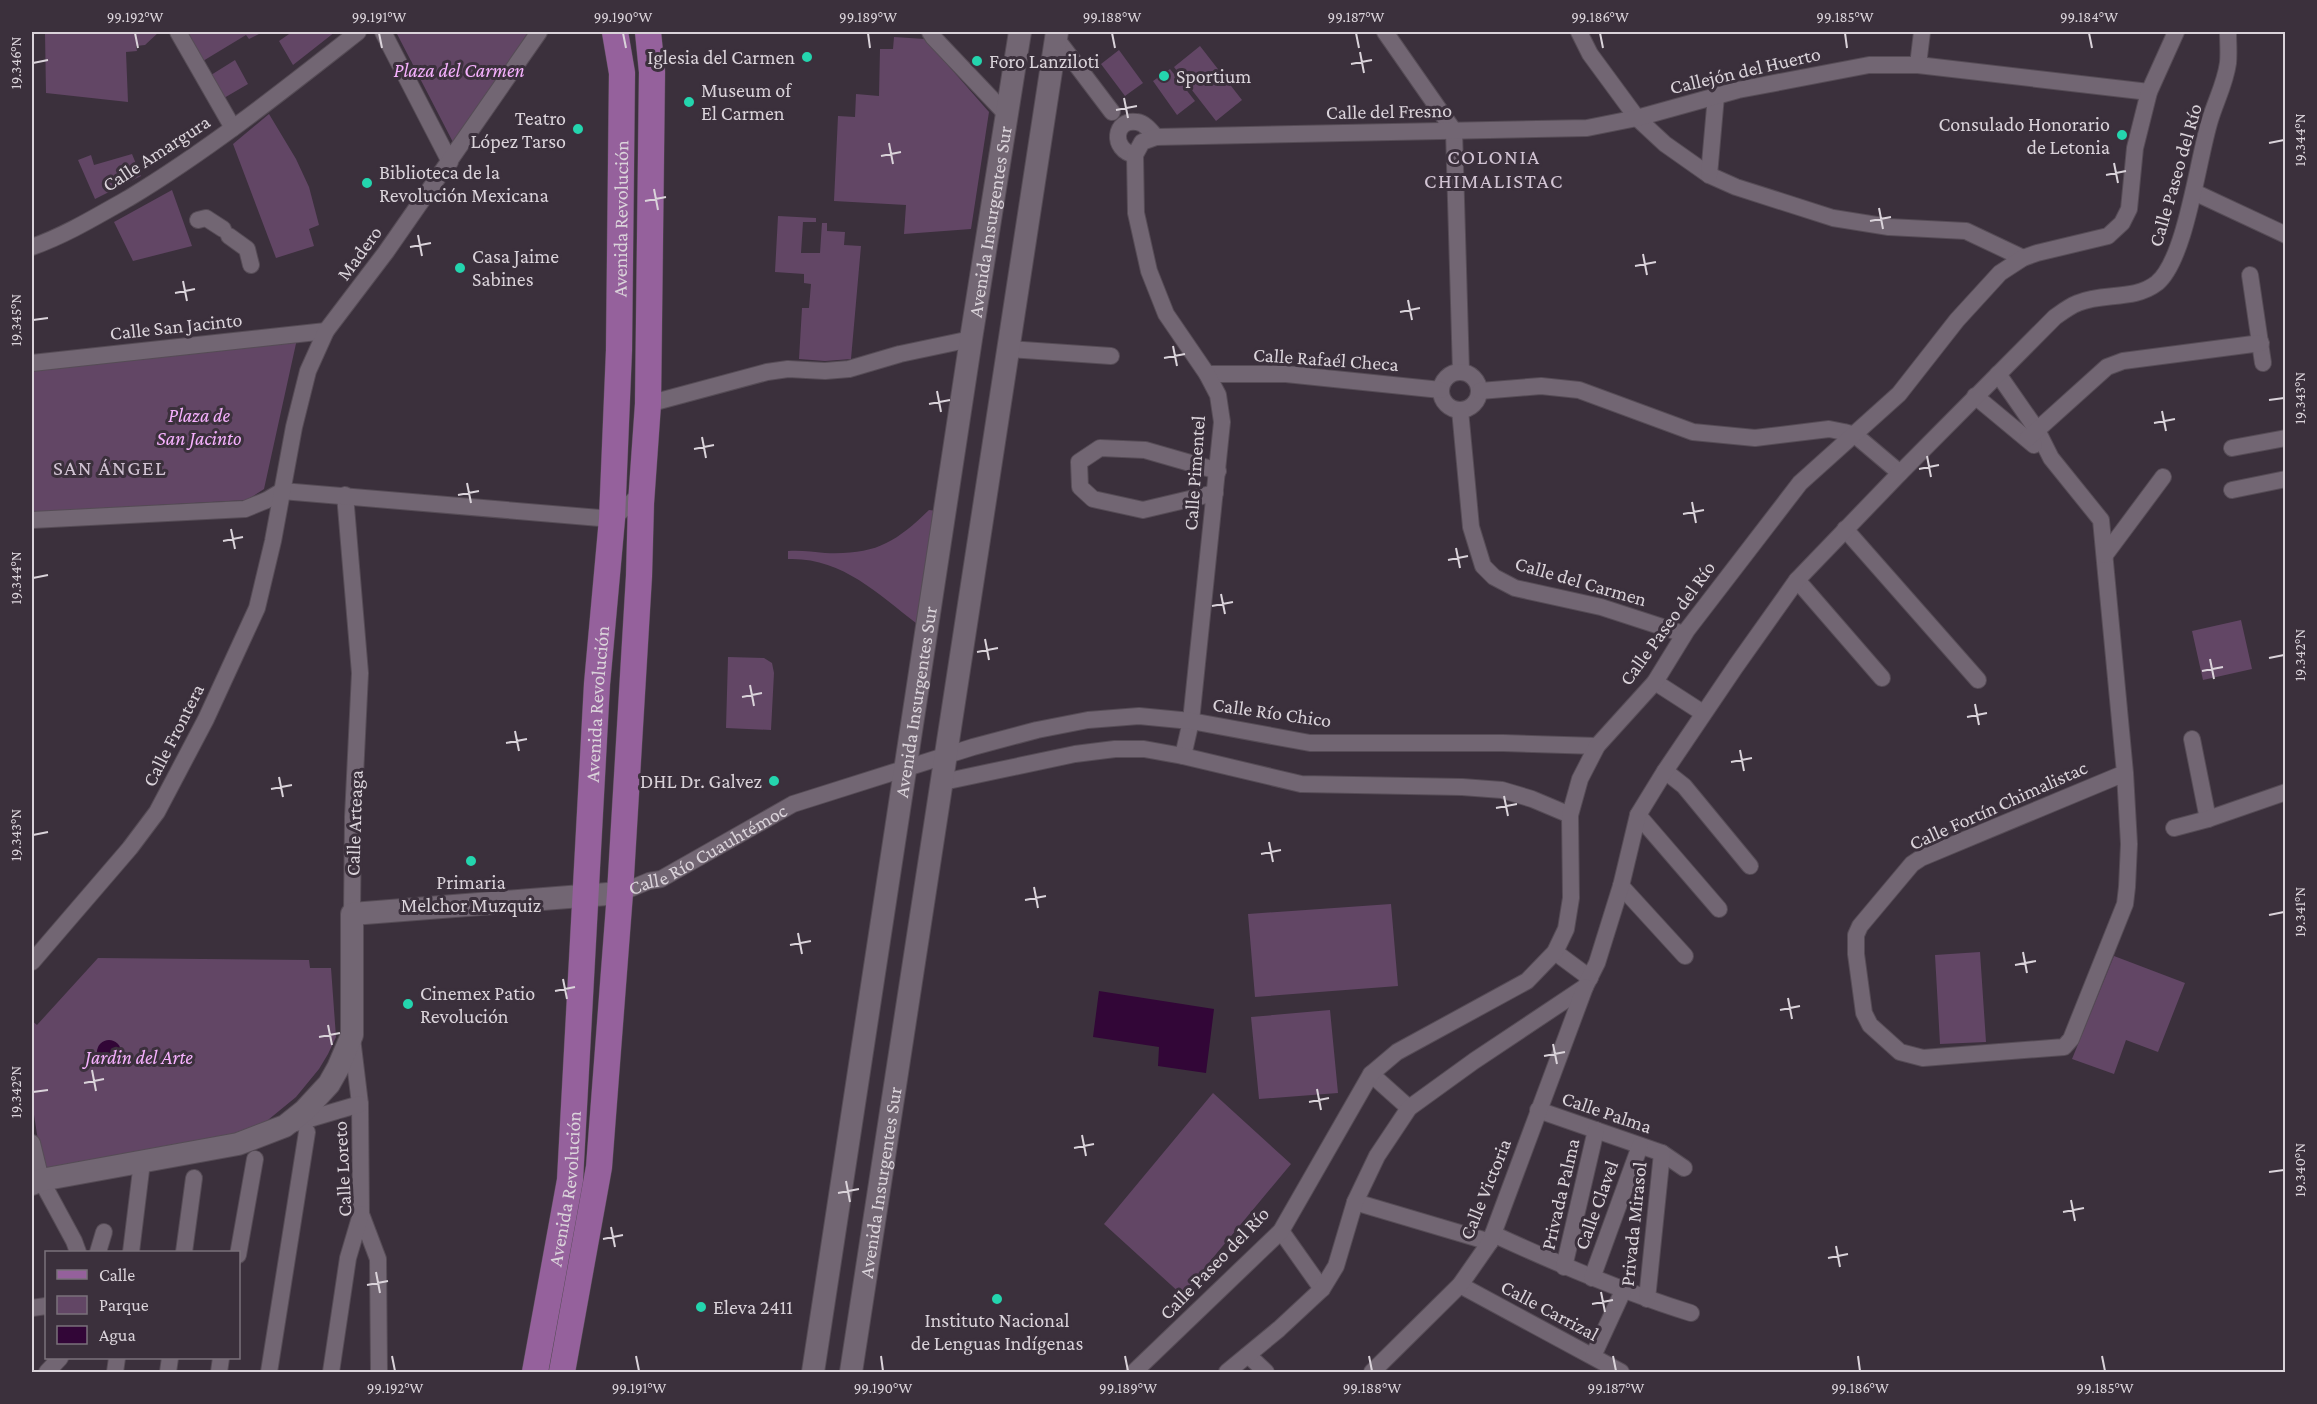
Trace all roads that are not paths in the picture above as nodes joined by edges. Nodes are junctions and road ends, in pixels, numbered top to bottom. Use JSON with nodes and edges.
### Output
{"nodes":[{"id":1,"x":178,"y":32,"type":"edge"},
{"id":2,"x":358,"y":32,"type":"edge"},
{"id":3,"x":382,"y":32,"type":"edge"},
{"id":4,"x":539,"y":32,"type":"edge"},
{"id":5,"x":615,"y":32,"type":"edge"},
{"id":6,"x":648,"y":32,"type":"edge"},
{"id":7,"x":930,"y":32,"type":"edge"},
{"id":8,"x":1020,"y":32,"type":"edge"},
{"id":9,"x":1385,"y":32,"type":"edge"},
{"id":10,"x":1579,"y":32,"type":"edge"},
{"id":11,"x":1922,"y":32,"type":"edge"},
{"id":12,"x":2176,"y":32,"type":"edge"},
{"id":13,"x":2228,"y":32,"type":"edge"},
{"id":14,"x":1057,"y":35,"type":"edge"},
{"id":15,"x":1918,"y":65,"type":"junction"},
{"id":16,"x":2149,"y":92,"type":"junction"},
{"id":17,"x":1716,"y":96,"type":"junction"},
{"id":18,"x":1112,"y":112,"type":"dead end"},
{"id":19,"x":1008,"y":116,"type":"junction"},
{"id":20,"x":1637,"y":118,"type":"junction"},
{"id":21,"x":233,"y":128,"type":"junction"},
{"id":22,"x":1454,"y":131,"type":"junction"},
{"id":23,"x":1144,"y":144,"type":"joint"},
{"id":24,"x":450,"y":162,"type":"junction"},
{"id":25,"x":1709,"y":175,"type":"junction"},
{"id":26,"x":2194,"y":192,"type":"junction"},
{"id":27,"x":198,"y":220,"type":"dead end"},
{"id":28,"x":2286,"y":235,"type":"edge"},
{"id":29,"x":32,"y":247,"type":"edge"},
{"id":30,"x":2023,"y":258,"type":"junction"},
{"id":31,"x":251,"y":265,"type":"dead end"},
{"id":32,"x":2250,"y":275,"type":"dead end"},
{"id":33,"x":326,"y":331,"type":"junction"},
{"id":34,"x":971,"y":339,"type":"junction"},
{"id":35,"x":2260,"y":343,"type":"junction"},
{"id":36,"x":1008,"y":349,"type":"junction"},
{"id":37,"x":1111,"y":356,"type":"dead end"},
{"id":38,"x":32,"y":363,"type":"edge"},
{"id":39,"x":2263,"y":363,"type":"dead end"},
{"id":40,"x":1461,"y":372,"type":"junction"},
{"id":41,"x":1207,"y":374,"type":"junction"},
{"id":42,"x":1998,"y":374,"type":"junction"},
{"id":43,"x":1441,"y":390,"type":"junction"},
{"id":44,"x":1480,"y":391,"type":"junction"},
{"id":45,"x":1975,"y":396,"type":"junction"},
{"id":46,"x":648,"y":404,"type":"junction"},
{"id":47,"x":1461,"y":410,"type":"junction"},
{"id":48,"x":1855,"y":435,"type":"junction"},
{"id":49,"x":2032,"y":435,"type":"junction"},
{"id":50,"x":2286,"y":438,"type":"edge"},
{"id":51,"x":2232,"y":448,"type":"dead end"},
{"id":52,"x":1218,"y":471,"type":"junction"},
{"id":53,"x":1900,"y":473,"type":"junction"},
{"id":54,"x":2163,"y":477,"type":"dead end"},
{"id":55,"x":2286,"y":479,"type":"edge"},
{"id":56,"x":2232,"y":489,"type":"dead end"},
{"id":57,"x":282,"y":491,"type":"junction"},
{"id":58,"x":642,"y":493,"type":"junction"},
{"id":59,"x":1215,"y":493,"type":"junction"},
{"id":60,"x":345,"y":495,"type":"junction"},
{"id":61,"x":32,"y":519,"type":"edge"},
{"id":62,"x":612,"y":519,"type":"junction"},
{"id":63,"x":1845,"y":529,"type":"junction"},
{"id":64,"x":2105,"y":555,"type":"junction"},
{"id":65,"x":1797,"y":580,"type":"junction"},
{"id":66,"x":1684,"y":634,"type":"junction"},
{"id":67,"x":1882,"y":678,"type":"dead end"},
{"id":68,"x":1978,"y":680,"type":"dead end"},
{"id":69,"x":1655,"y":682,"type":"junction"},
{"id":70,"x":1703,"y":713,"type":"junction"},
{"id":71,"x":1190,"y":725,"type":"junction"},
{"id":72,"x":2192,"y":739,"type":"dead end"},
{"id":73,"x":1597,"y":746,"type":"junction"},
{"id":74,"x":1183,"y":753,"type":"junction"},
{"id":75,"x":947,"y":755,"type":"junction"},
{"id":76,"x":907,"y":768,"type":"junction"},
{"id":77,"x":1665,"y":771,"type":"junction"},
{"id":78,"x":2126,"y":773,"type":"junction"},
{"id":79,"x":943,"y":782,"type":"junction"},
{"id":80,"x":2286,"y":792,"type":"edge"},
{"id":81,"x":1570,"y":815,"type":"junction"},
{"id":82,"x":1638,"y":815,"type":"junction"},
{"id":83,"x":2208,"y":819,"type":"junction"},
{"id":84,"x":2174,"y":828,"type":"dead end"},
{"id":85,"x":1750,"y":866,"type":"dead end"},
{"id":86,"x":1621,"y":886,"type":"junction"},
{"id":87,"x":620,"y":893,"type":"junction"},
{"id":88,"x":586,"y":896,"type":"junction"},
{"id":89,"x":1719,"y":909,"type":"dead end"},
{"id":90,"x":352,"y":914,"type":"junction"},
{"id":91,"x":1555,"y":952,"type":"junction"},
{"id":92,"x":1685,"y":956,"type":"dead end"},
{"id":93,"x":32,"y":962,"type":"edge"},
{"id":94,"x":1587,"y":983,"type":"junction"},
{"id":95,"x":352,"y":1035,"type":"junction"},
{"id":96,"x":1371,"y":1074,"type":"junction"},
{"id":97,"x":360,"y":1104,"type":"junction"},
{"id":98,"x":1409,"y":1108,"type":"junction"},
{"id":99,"x":1538,"y":1110,"type":"junction"},
{"id":100,"x":285,"y":1126,"type":"junction"},
{"id":101,"x":1596,"y":1130,"type":"junction"},
{"id":102,"x":307,"y":1132,"type":"dead end"},
{"id":103,"x":32,"y":1143,"type":"edge"},
{"id":104,"x":1640,"y":1146,"type":"junction"},
{"id":105,"x":1662,"y":1153,"type":"junction"},
{"id":106,"x":255,"y":1159,"type":"dead end"},
{"id":107,"x":142,"y":1162,"type":"junction"},
{"id":108,"x":1684,"y":1168,"type":"dead end"},
{"id":109,"x":194,"y":1178,"type":"dead end"},
{"id":110,"x":36,"y":1182,"type":"edge"},
{"id":111,"x":1355,"y":1202,"type":"junction"},
{"id":112,"x":361,"y":1214,"type":"junction"},
{"id":113,"x":1281,"y":1231,"type":"junction"},
{"id":114,"x":104,"y":1232,"type":"dead end"},
{"id":115,"x":1492,"y":1238,"type":"junction"},
{"id":116,"x":78,"y":1251,"type":"edge"},
{"id":117,"x":98,"y":1251,"type":"edge"},
{"id":118,"x":131,"y":1251,"type":"edge"},
{"id":119,"x":184,"y":1251,"type":"edge"},
{"id":120,"x":239,"y":1251,"type":"edge"},
{"id":121,"x":1564,"y":1267,"type":"junction"},
{"id":122,"x":1592,"y":1278,"type":"junction"},
{"id":123,"x":1460,"y":1285,"type":"junction"},
{"id":124,"x":1322,"y":1289,"type":"junction"},
{"id":125,"x":1623,"y":1291,"type":"junction"},
{"id":126,"x":1647,"y":1299,"type":"junction"},
{"id":127,"x":1691,"y":1313,"type":"dead end"},
{"id":128,"x":1248,"y":1355,"type":"junction"},
{"id":129,"x":1593,"y":1356,"type":"junction"},
{"id":130,"x":59,"y":1359,"type":"edge"},
{"id":131,"x":47,"y":1372,"type":"edge"},
{"id":132,"x":269,"y":1372,"type":"edge"},
{"id":133,"x":331,"y":1372,"type":"edge"},
{"id":134,"x":379,"y":1372,"type":"edge"},
{"id":135,"x":535,"y":1372,"type":"edge"},
{"id":136,"x":562,"y":1372,"type":"edge"},
{"id":137,"x":813,"y":1372,"type":"edge"},
{"id":138,"x":851,"y":1372,"type":"edge"},
{"id":139,"x":1134,"y":1372,"type":"edge"},
{"id":140,"x":1227,"y":1372,"type":"edge"},
{"id":141,"x":1266,"y":1372,"type":"edge"},
{"id":142,"x":1372,"y":1372,"type":"edge"},
{"id":143,"x":1621,"y":1372,"type":"edge"}],
"edges":[{"from":1,"to":21,"type":"street"},
{"from":2,"to":21,"type":"street","name":"Calle Amargura"},
{"from":3,"to":24,"type":"street"},
{"from":4,"to":24,"type":"street","name":"Madero"},
{"from":5,"to":62,"type":"main road","name":"Avenida Revolución"},
{"from":6,"to":46,"type":"main road","name":"Avenida Revolución"},
{"from":7,"to":19,"type":"street"},
{"from":8,"to":19,"type":"main road","name":"Avenida Insurgentes Sur"},
{"from":9,"to":22,"type":"street"},
{"from":10,"to":20,"type":"street"},
{"from":11,"to":15,"type":"street"},
{"from":12,"to":16,"type":"street","name":"Calle Paseo del Río"},
{"from":13,"to":26,"type":"street","name":"Calle Paseo del Río"},
{"from":14,"to":18,"type":"street"},
{"from":14,"to":36,"type":"main road","name":"Avenida Insurgentes Sur"},
{"from":15,"to":16,"type":"street","name":"Callejón del Huerto"},
{"from":15,"to":17,"type":"street","name":"Callejón del Huerto"},
{"from":16,"to":30,"type":"street","name":"Calle Paseo del Río"},
{"from":17,"to":20,"type":"street","name":"Callejón del Huerto"},
{"from":17,"to":25,"type":"street"},
{"from":19,"to":34,"type":"main road","name":"Avenida Insurgentes Sur"},
{"from":20,"to":22,"type":"street","name":"Calle del Fresno"},
{"from":20,"to":25,"type":"street"},
{"from":21,"to":29,"type":"street","name":"Calle Amargura"},
{"from":22,"to":23,"type":"street","name":"Calle del Fresno"},
{"from":22,"to":40,"type":"street"},
{"from":23,"to":41,"type":"street","name":"Calle Pimentel"},
{"from":24,"to":33,"type":"street","name":"Madero"},
{"from":25,"to":30,"type":"street"},
{"from":26,"to":28,"type":"street"},
{"from":26,"to":42,"type":"street","name":"Calle Paseo del Río"},
{"from":27,"to":31,"type":"street"},
{"from":30,"to":48,"type":"street","name":"Calle Paseo del Río"},
{"from":32,"to":35,"type":"street"},
{"from":33,"to":38,"type":"street","name":"Calle San Jacinto"},
{"from":33,"to":57,"type":"street","name":"Madero"},
{"from":34,"to":46,"type":"street"},
{"from":34,"to":76,"type":"main road","name":"Avenida Insurgentes Sur"},
{"from":35,"to":39,"type":"street"},
{"from":35,"to":49,"type":"street"},
{"from":36,"to":37,"type":"street"},
{"from":36,"to":75,"type":"main road","name":"Avenida Insurgentes Sur"},
{"from":40,"to":43,"type":"street"},
{"from":40,"to":44,"type":"street"},
{"from":41,"to":43,"type":"street","name":"Calle Rafaél Checa"},
{"from":41,"to":52,"type":"street","name":"Calle Pimentel"},
{"from":42,"to":45,"type":"street","name":"Calle Paseo del Río"},
{"from":42,"to":49,"type":"street","name":"Calle Fortín Chimalistac"},
{"from":43,"to":47,"type":"street"},
{"from":44,"to":47,"type":"street"},
{"from":44,"to":48,"type":"street"},
{"from":45,"to":49,"type":"street","name":"Calle Fortín Chimalistac"},
{"from":45,"to":53,"type":"street","name":"Calle Paseo del Río"},
{"from":46,"to":58,"type":"main road","name":"Avenida Revolución"},
{"from":47,"to":66,"type":"street","name":"Calle del Carmen"},
{"from":48,"to":53,"type":"street"},
{"from":48,"to":66,"type":"street","name":"Calle Paseo del Río"},
{"from":49,"to":64,"type":"street","name":"Calle Fortín Chimalistac"},
{"from":50,"to":51,"type":"street"},
{"from":52,"to":59,"type":"street","name":"Calle Pimentel"},
{"from":52,"to":59,"type":"street"},
{"from":53,"to":63,"type":"street","name":"Calle Paseo del Río"},
{"from":54,"to":64,"type":"street"},
{"from":55,"to":56,"type":"street"},
{"from":57,"to":60,"type":"street"},
{"from":57,"to":61,"type":"street"},
{"from":57,"to":93,"type":"street","name":"Calle Frontera"},
{"from":58,"to":62,"type":"street"},
{"from":58,"to":87,"type":"main road","name":"Avenida Revolución"},
{"from":59,"to":71,"type":"street","name":"Calle Pimentel"},
{"from":60,"to":62,"type":"street"},
{"from":60,"to":90,"type":"street","name":"Calle Arteaga"},
{"from":62,"to":88,"type":"main road","name":"Avenida Revolución"},
{"from":63,"to":65,"type":"street","name":"Calle Paseo del Río"},
{"from":63,"to":68,"type":"street"},
{"from":64,"to":78,"type":"street","name":"Calle Fortín Chimalistac"},
{"from":65,"to":67,"type":"street"},
{"from":65,"to":70,"type":"street","name":"Calle Paseo del Río"},
{"from":66,"to":69,"type":"street","name":"Calle Paseo del Río"},
{"from":69,"to":70,"type":"street"},
{"from":69,"to":73,"type":"street","name":"Calle Paseo del Río"},
{"from":70,"to":77,"type":"street","name":"Calle Paseo del Río"},
{"from":71,"to":73,"type":"street","name":"Calle Río Chico"},
{"from":71,"to":74,"type":"street","name":"Calle Pimentel"},
{"from":71,"to":75,"type":"street","name":"Calle Río Chico"},
{"from":72,"to":83,"type":"street"},
{"from":73,"to":81,"type":"street","name":"Calle Paseo del Río"},
{"from":74,"to":79,"type":"street"},
{"from":74,"to":81,"type":"street"},
{"from":75,"to":76,"type":"street","name":"Calle Río Cuauhtémoc"},
{"from":75,"to":79,"type":"main road","name":"Avenida Insurgentes Sur"},
{"from":76,"to":87,"type":"street","name":"Calle Río Cuauhtémoc"},
{"from":76,"to":137,"type":"main road","name":"Avenida Insurgentes Sur"},
{"from":77,"to":82,"type":"street","name":"Calle Paseo del Río"},
{"from":77,"to":85,"type":"street"},
{"from":78,"to":78,"type":"street","name":"Calle Fortín Chimalistac"},
{"from":79,"to":138,"type":"main road","name":"Avenida Insurgentes Sur"},
{"from":80,"to":83,"type":"street"},
{"from":81,"to":91,"type":"street","name":"Calle Paseo del Río"},
{"from":82,"to":86,"type":"street","name":"Calle Paseo del Río"},
{"from":82,"to":89,"type":"street"},
{"from":83,"to":84,"type":"street"},
{"from":86,"to":92,"type":"street"},
{"from":86,"to":94,"type":"street","name":"Calle Paseo del Río"},
{"from":87,"to":88,"type":"main road","name":"Calle Río Cuauhtémoc"},
{"from":87,"to":136,"type":"main road","name":"Avenida Revolución"},
{"from":88,"to":90,"type":"main road","name":"Calle Río Cuauhtémoc"},
{"from":88,"to":135,"type":"main road","name":"Avenida Revolución"},
{"from":90,"to":95,"type":"main road","name":"Calle Arteaga"},
{"from":91,"to":94,"type":"street"},
{"from":91,"to":96,"type":"street","name":"Calle Paseo del Río"},
{"from":94,"to":98,"type":"street"},
{"from":94,"to":99,"type":"street","name":"Calle Victoria"},
{"from":95,"to":97,"type":"street","name":"Calle Loreto"},
{"from":95,"to":100,"type":"main road","name":"Calle Arteaga"},
{"from":96,"to":98,"type":"street"},
{"from":96,"to":113,"type":"street","name":"Calle Paseo del Río"},
{"from":97,"to":100,"type":"street","name":"Calle Arteaga"},
{"from":97,"to":112,"type":"street","name":"Calle Loreto"},
{"from":98,"to":111,"type":"street"},
{"from":99,"to":101,"type":"street","name":"Calle Palma"},
{"from":99,"to":115,"type":"street","name":"Calle Victoria"},
{"from":100,"to":107,"type":"main road","name":"Calle Arteaga"},
{"from":101,"to":104,"type":"street","name":"Calle Palma"},
{"from":101,"to":121,"type":"street","name":"Privada Palma"},
{"from":102,"to":132,"type":"street"},
{"from":103,"to":110,"type":"street"},
{"from":104,"to":105,"type":"street","name":"Calle Palma"},
{"from":104,"to":122,"type":"street","name":"Calle Clavel"},
{"from":105,"to":108,"type":"street"},
{"from":105,"to":126,"type":"street","name":"Privada Mirasol"},
{"from":106,"to":120,"type":"street"},
{"from":107,"to":110,"type":"main road","name":"Calle Arteaga"},
{"from":107,"to":118,"type":"street"},
{"from":109,"to":119,"type":"street"},
{"from":110,"to":116,"type":"street"},
{"from":111,"to":115,"type":"street"},
{"from":111,"to":124,"type":"street"},
{"from":112,"to":133,"type":"street"},
{"from":112,"to":134,"type":"street","name":"Calle Loreto"},
{"from":113,"to":124,"type":"street"},
{"from":113,"to":139,"type":"street","name":"Calle Paseo del Río"},
{"from":114,"to":117,"type":"street"},
{"from":115,"to":121,"type":"street"},
{"from":115,"to":123,"type":"street","name":"Calle Victoria"},
{"from":121,"to":122,"type":"street"},
{"from":122,"to":125,"type":"street"},
{"from":123,"to":129,"type":"street","name":"Calle Carrizal"},
{"from":123,"to":142,"type":"street","name":"Calle Victoria"},
{"from":124,"to":128,"type":"street"},
{"from":125,"to":126,"type":"street"},
{"from":125,"to":129,"type":"street"},
{"from":126,"to":127,"type":"street"},
{"from":128,"to":140,"type":"street"},
{"from":128,"to":141,"type":"street"},
{"from":129,"to":143,"type":"street","name":"Calle Carrizal"},
{"from":130,"to":131,"type":"street"}]}
